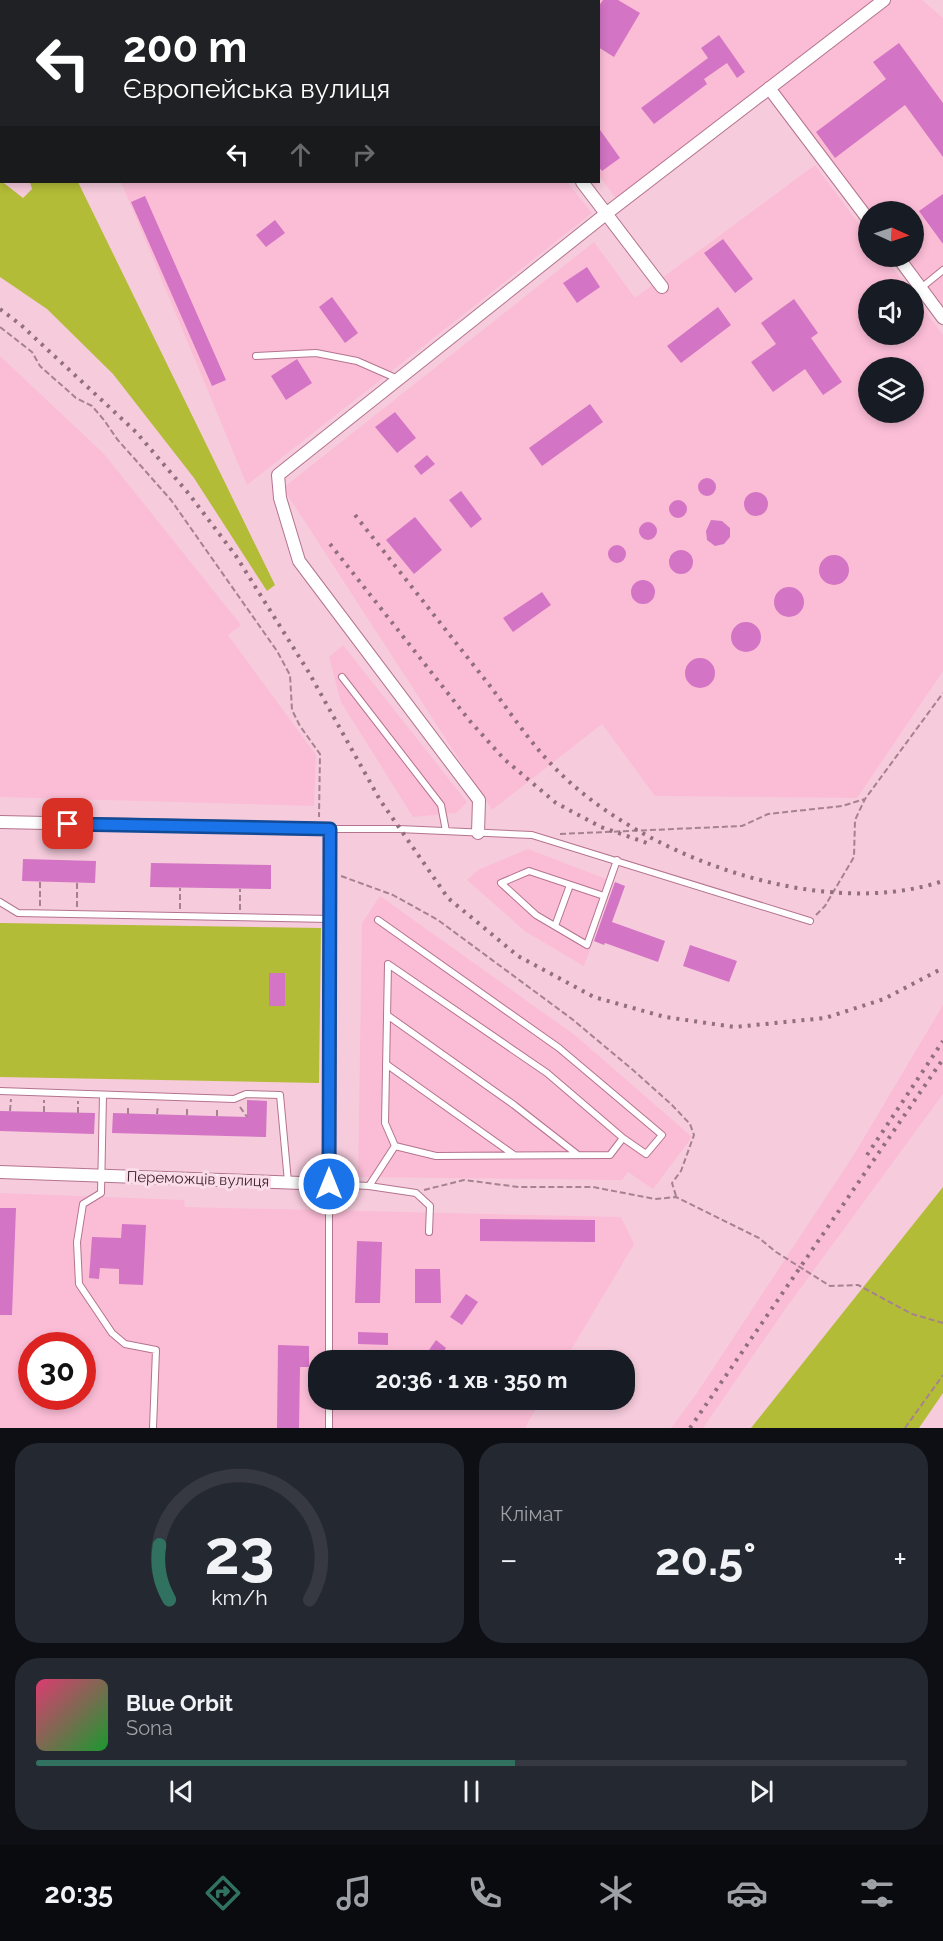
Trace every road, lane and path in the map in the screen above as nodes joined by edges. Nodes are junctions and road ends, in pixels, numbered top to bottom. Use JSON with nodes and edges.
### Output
{"nodes":[{"id":1,"x":884,"y":0,"type":"edge"},
{"id":2,"x":769,"y":88,"type":"junction"},
{"id":3,"x":583,"y":183,"type":"edge"},
{"id":4,"x":858,"y":206,"type":"edge"},
{"id":5,"x":606,"y":213,"type":"junction"},
{"id":6,"x":943,"y":270,"type":"edge"},
{"id":7,"x":924,"y":285,"type":"edge"},
{"id":8,"x":663,"y":287,"type":"dead end"},
{"id":9,"x":924,"y":293,"type":"edge"},
{"id":10,"x":943,"y":318,"type":"edge"},
{"id":11,"x":0,"y":327,"type":"edge"},
{"id":12,"x":256,"y":356,"type":"dead end"},
{"id":13,"x":398,"y":379,"type":"junction"},
{"id":14,"x":342,"y":677,"type":"dead end"},
{"id":15,"x":943,"y":693,"type":"edge"},
{"id":16,"x":865,"y":799,"type":"junction"},
{"id":17,"x":0,"y":822,"type":"edge"},
{"id":18,"x":324,"y":829,"type":"junction"},
{"id":19,"x":446,"y":831,"type":"junction"},
{"id":20,"x":478,"y":833,"type":"junction"},
{"id":21,"x":554,"y":834,"type":"dead end"},
{"id":22,"x":616,"y":860,"type":"junction"},
{"id":23,"x":330,"y":873,"type":"junction"},
{"id":24,"x":40,"y":882,"type":"dead end"},
{"id":25,"x":77,"y":883,"type":"dead end"},
{"id":26,"x":570,"y":885,"type":"junction"},
{"id":27,"x":180,"y":888,"type":"dead end"},
{"id":28,"x":240,"y":889,"type":"dead end"},
{"id":29,"x":604,"y":896,"type":"junction"},
{"id":30,"x":0,"y":902,"type":"edge"},
{"id":31,"x":40,"y":913,"type":"junction"},
{"id":32,"x":76,"y":914,"type":"junction"},
{"id":33,"x":180,"y":916,"type":"junction"},
{"id":34,"x":240,"y":917,"type":"junction"},
{"id":35,"x":330,"y":919,"type":"junction"},
{"id":36,"x":378,"y":920,"type":"dead end"},
{"id":37,"x":810,"y":921,"type":"joint"},
{"id":38,"x":555,"y":926,"type":"junction"},
{"id":39,"x":387,"y":1015,"type":"junction"},
{"id":40,"x":386,"y":1064,"type":"junction"},
{"id":41,"x":0,"y":1091,"type":"edge"},
{"id":42,"x":103,"y":1095,"type":"junction"},
{"id":43,"x":234,"y":1099,"type":"junction"},
{"id":44,"x":247,"y":1117,"type":"dead end"},
{"id":45,"x":623,"y":1138,"type":"junction"},
{"id":46,"x":396,"y":1146,"type":"junction"},
{"id":47,"x":515,"y":1155,"type":"junction"},
{"id":48,"x":579,"y":1155,"type":"junction"},
{"id":49,"x":0,"y":1172,"type":"edge"},
{"id":50,"x":102,"y":1176,"type":"junction"},
{"id":51,"x":288,"y":1183,"type":"junction"},
{"id":52,"x":329,"y":1184,"type":"junction"},
{"id":53,"x":369,"y":1186,"type":"junction"},
{"id":54,"x":416,"y":1193,"type":"junction"},
{"id":55,"x":676,"y":1197,"type":"junction"},
{"id":56,"x":429,"y":1232,"type":"dead end"},
{"id":57,"x":943,"y":1323,"type":"edge"},
{"id":58,"x":329,"y":1350,"type":"edge"},
{"id":59,"x":943,"y":1375,"type":"edge"},
{"id":60,"x":329,"y":1410,"type":"edge"},
{"id":61,"x":153,"y":1428,"type":"edge"},
{"id":62,"x":329,"y":1428,"type":"edge"},
{"id":63,"x":904,"y":1428,"type":"edge"}],
"edges":[{"from":1,"to":2,"type":"street"},
{"from":2,"to":4,"type":"street"},
{"from":2,"to":5,"type":"street"},
{"from":3,"to":5,"type":"street"},
{"from":5,"to":8,"type":"street"},
{"from":5,"to":13,"type":"street"},
{"from":6,"to":7,"type":"lane"},
{"from":9,"to":10,"type":"street"},
{"from":11,"to":18,"type":"path"},
{"from":12,"to":13,"type":"lane"},
{"from":13,"to":20,"type":"street"},
{"from":14,"to":19,"type":"lane"},
{"from":15,"to":16,"type":"path"},
{"from":16,"to":21,"type":"path"},
{"from":16,"to":37,"type":"path"},
{"from":17,"to":18,"type":"street"},
{"from":18,"to":19,"type":"lane"},
{"from":18,"to":23,"type":"street"},
{"from":19,"to":20,"type":"lane"},
{"from":20,"to":22,"type":"lane"},
{"from":22,"to":29,"type":"lane"},
{"from":22,"to":37,"type":"lane"},
{"from":23,"to":35,"type":"street"},
{"from":23,"to":55,"type":"path"},
{"from":24,"to":31,"type":"path"},
{"from":25,"to":32,"type":"path"},
{"from":26,"to":29,"type":"lane"},
{"from":26,"to":38,"type":"lane"},
{"from":26,"to":38,"type":"lane"},
{"from":27,"to":33,"type":"path"},
{"from":28,"to":34,"type":"path"},
{"from":29,"to":38,"type":"lane"},
{"from":30,"to":31,"type":"lane"},
{"from":31,"to":32,"type":"lane"},
{"from":32,"to":33,"type":"lane"},
{"from":33,"to":34,"type":"lane"},
{"from":34,"to":35,"type":"lane"},
{"from":35,"to":52,"type":"street"},
{"from":36,"to":45,"type":"lane"},
{"from":39,"to":40,"type":"lane"},
{"from":39,"to":45,"type":"lane"},
{"from":39,"to":48,"type":"lane"},
{"from":40,"to":46,"type":"lane"},
{"from":40,"to":47,"type":"lane"},
{"from":41,"to":42,"type":"lane"},
{"from":42,"to":43,"type":"lane"},
{"from":42,"to":50,"type":"lane"},
{"from":43,"to":44,"type":"path"},
{"from":43,"to":51,"type":"lane"},
{"from":45,"to":48,"type":"lane"},
{"from":46,"to":47,"type":"lane"},
{"from":46,"to":53,"type":"lane"},
{"from":47,"to":48,"type":"lane"},
{"from":49,"to":50,"type":"street","name":"Переможців вулиця"},
{"from":50,"to":51,"type":"street","name":"Переможців вулиця"},
{"from":50,"to":61,"type":"lane"},
{"from":51,"to":52,"type":"street","name":"Переможців вулиця"},
{"from":52,"to":53,"type":"lane"},
{"from":52,"to":58,"type":"lane"},
{"from":53,"to":54,"type":"lane"},
{"from":54,"to":55,"type":"path"},
{"from":54,"to":56,"type":"lane"},
{"from":55,"to":57,"type":"path"},
{"from":59,"to":63,"type":"path"},
{"from":60,"to":62,"type":"lane"}]}
